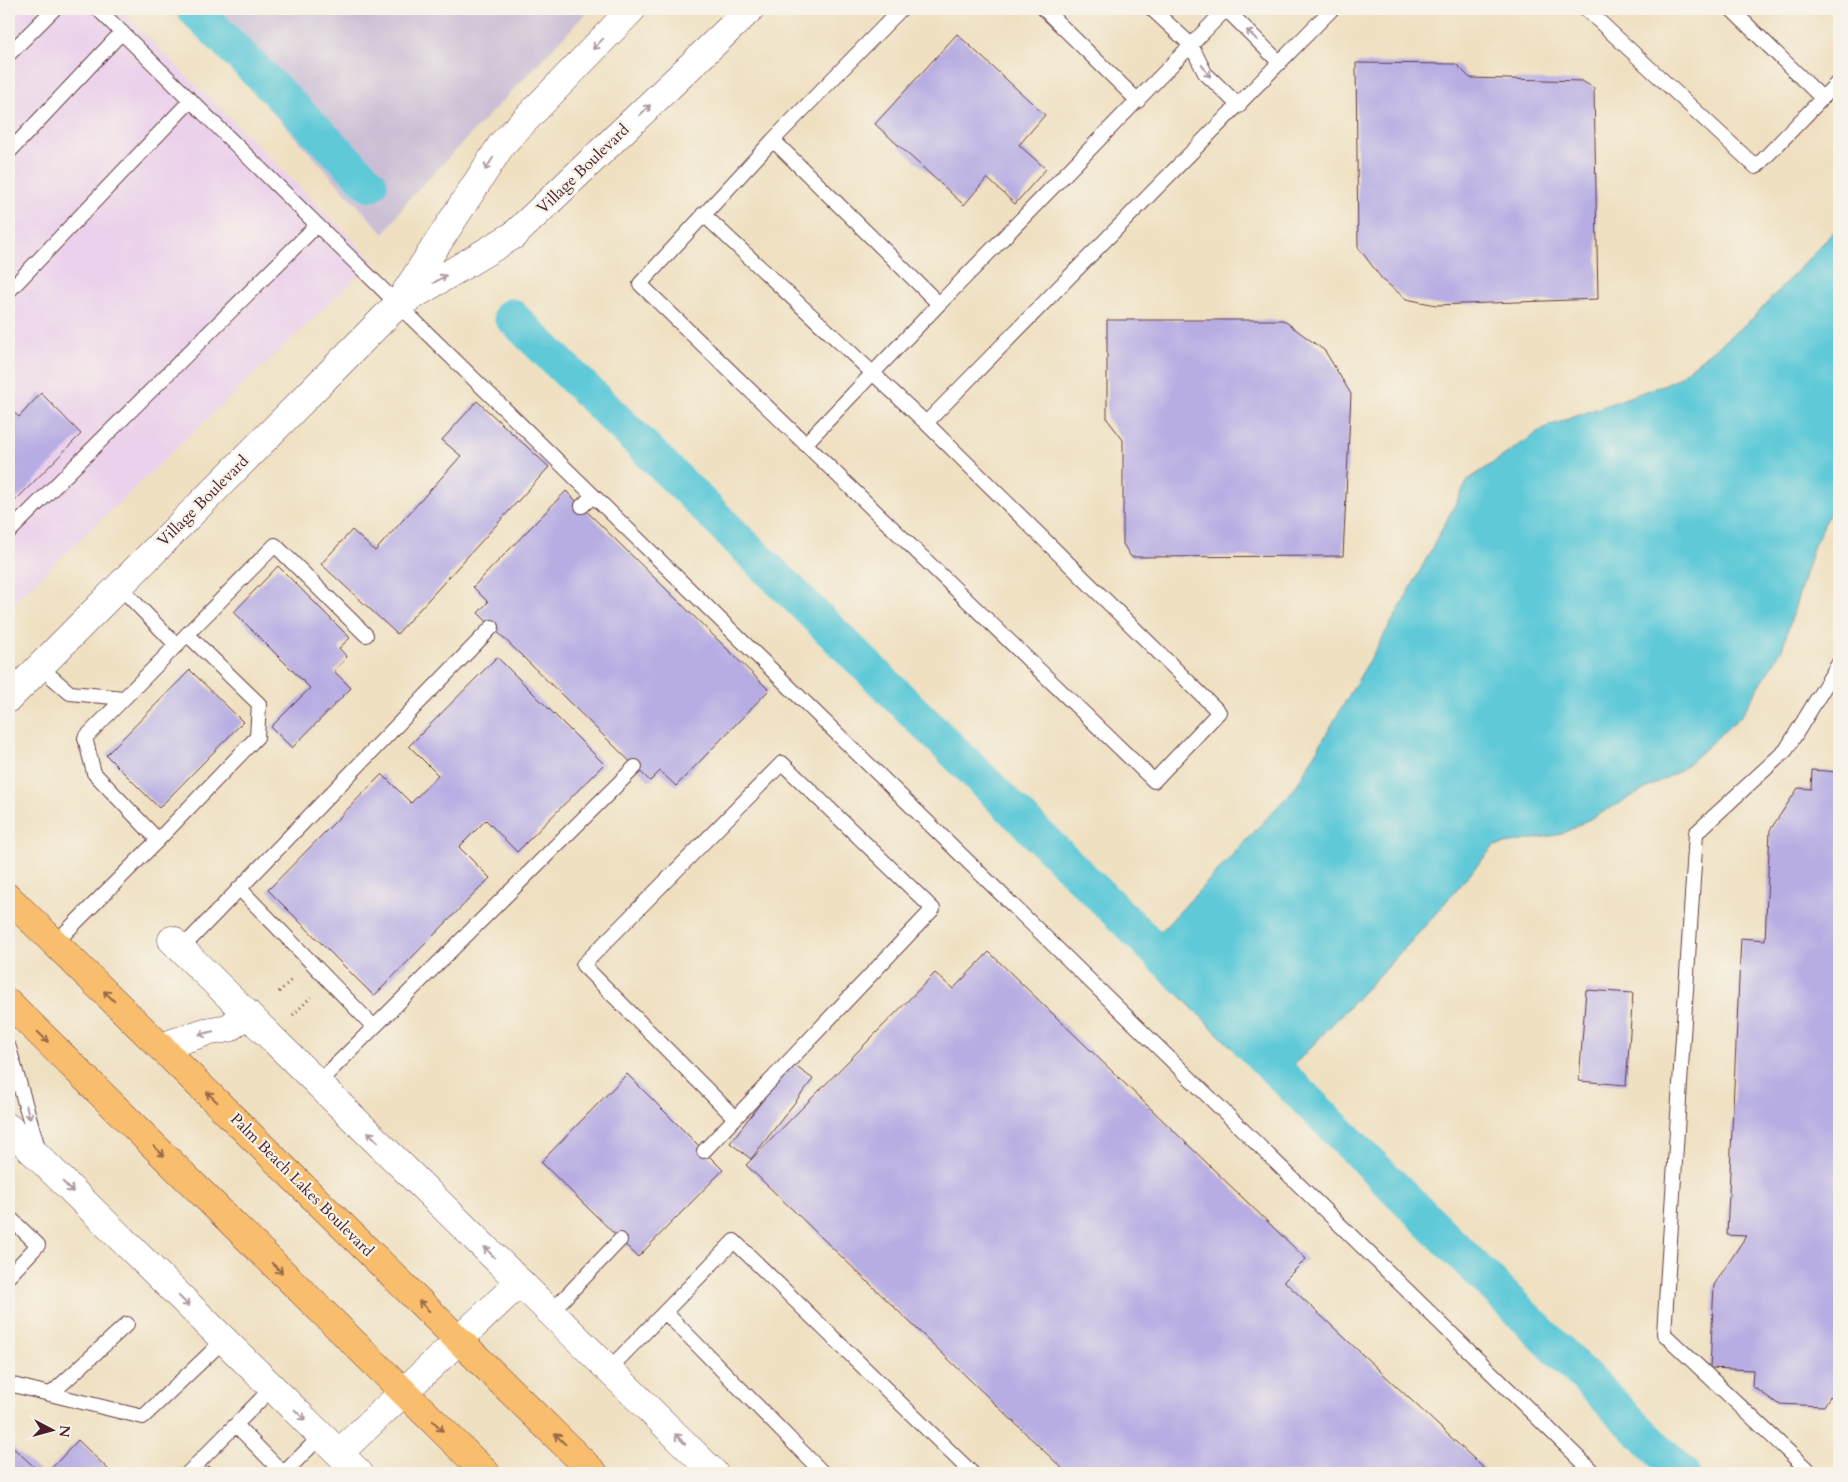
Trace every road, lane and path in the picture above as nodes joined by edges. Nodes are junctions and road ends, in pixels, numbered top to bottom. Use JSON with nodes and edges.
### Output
{"nodes":[{"id":1,"x":54,"y":9,"type":"edge"},
{"id":2,"x":98,"y":9,"type":"edge"},
{"id":3,"x":632,"y":9,"type":"edge"},
{"id":4,"x":750,"y":9,"type":"edge"},
{"id":5,"x":901,"y":9,"type":"edge"},
{"id":6,"x":1044,"y":9,"type":"edge"},
{"id":7,"x":1152,"y":9,"type":"edge"},
{"id":8,"x":1226,"y":9,"type":"edge"},
{"id":9,"x":1332,"y":9,"type":"edge"},
{"id":10,"x":1586,"y":9,"type":"edge"},
{"id":11,"x":1731,"y":9,"type":"edge"},
{"id":12,"x":122,"y":32,"type":"junction"},
{"id":13,"x":1191,"y":46,"type":"junction"},
{"id":14,"x":9,"y":54,"type":"edge"},
{"id":15,"x":1279,"y":62,"type":"junction"},
{"id":16,"x":1839,"y":81,"type":"edge"},
{"id":17,"x":1822,"y":98,"type":"junction"},
{"id":18,"x":191,"y":100,"type":"junction"},
{"id":19,"x":1138,"y":101,"type":"junction"},
{"id":20,"x":1239,"y":106,"type":"junction"},
{"id":21,"x":773,"y":140,"type":"junction"},
{"id":22,"x":9,"y":152,"type":"edge"},
{"id":23,"x":703,"y":214,"type":"junction"},
{"id":24,"x":317,"y":225,"type":"junction"},
{"id":25,"x":9,"y":292,"type":"edge"},
{"id":26,"x":398,"y":304,"type":"junction"},
{"id":27,"x":939,"y":304,"type":"junction"},
{"id":28,"x":874,"y":374,"type":"junction"},
{"id":29,"x":926,"y":423,"type":"junction"},
{"id":30,"x":805,"y":444,"type":"junction"},
{"id":31,"x":593,"y":496,"type":"junction"},
{"id":32,"x":582,"y":506,"type":"dead end"},
{"id":33,"x":9,"y":532,"type":"edge"},
{"id":34,"x":119,"y":586,"type":"junction"},
{"id":35,"x":492,"y":627,"type":"dead end"},
{"id":36,"x":187,"y":634,"type":"junction"},
{"id":37,"x":366,"y":635,"type":"dead end"},
{"id":38,"x":176,"y":646,"type":"junction"},
{"id":39,"x":1839,"y":663,"type":"edge"},
{"id":40,"x":40,"y":667,"type":"junction"},
{"id":41,"x":9,"y":698,"type":"edge"},
{"id":42,"x":124,"y":698,"type":"junction"},
{"id":43,"x":635,"y":767,"type":"dead end"},
{"id":44,"x":158,"y":840,"type":"junction"},
{"id":45,"x":239,"y":888,"type":"junction"},
{"id":46,"x":9,"y":898,"type":"edge"},
{"id":47,"x":55,"y":943,"type":"junction"},
{"id":48,"x":176,"y":944,"type":"joint"},
{"id":49,"x":9,"y":1003,"type":"edge"},
{"id":50,"x":247,"y":1013,"type":"junction"},
{"id":51,"x":374,"y":1028,"type":"junction"},
{"id":52,"x":161,"y":1047,"type":"junction"},
{"id":53,"x":9,"y":1048,"type":"edge"},
{"id":54,"x":318,"y":1083,"type":"junction"},
{"id":55,"x":735,"y":1118,"type":"junction"},
{"id":56,"x":9,"y":1128,"type":"edge"},
{"id":57,"x":704,"y":1151,"type":"dead end"},
{"id":58,"x":42,"y":1161,"type":"junction"},
{"id":59,"x":9,"y":1217,"type":"edge"},
{"id":60,"x":620,"y":1240,"type":"dead end"},
{"id":61,"x":9,"y":1276,"type":"edge"},
{"id":62,"x":520,"y":1282,"type":"junction"},
{"id":63,"x":551,"y":1312,"type":"junction"},
{"id":64,"x":665,"y":1312,"type":"junction"},
{"id":65,"x":127,"y":1324,"type":"dead end"},
{"id":66,"x":224,"y":1340,"type":"junction"},
{"id":67,"x":459,"y":1340,"type":"junction"},
{"id":68,"x":609,"y":1369,"type":"junction"},
{"id":69,"x":9,"y":1384,"type":"edge"},
{"id":70,"x":272,"y":1388,"type":"junction"},
{"id":71,"x":404,"y":1392,"type":"junction"},
{"id":72,"x":51,"y":1394,"type":"junction"},
{"id":73,"x":236,"y":1425,"type":"junction"},
{"id":74,"x":330,"y":1444,"type":"junction"},
{"id":75,"x":188,"y":1473,"type":"edge"},
{"id":76,"x":283,"y":1473,"type":"edge"},
{"id":77,"x":359,"y":1473,"type":"edge"},
{"id":78,"x":486,"y":1473,"type":"edge"},
{"id":79,"x":594,"y":1473,"type":"edge"},
{"id":80,"x":714,"y":1473,"type":"edge"},
{"id":81,"x":823,"y":1473,"type":"edge"},
{"id":82,"x":972,"y":1473,"type":"edge"},
{"id":83,"x":1594,"y":1473,"type":"edge"},
{"id":84,"x":1811,"y":1473,"type":"edge"}],
"edges":[{"from":1,"to":14,"type":"lane"},
{"from":2,"to":12,"type":"lane"},
{"from":3,"to":26,"type":"street","name":"Village Boulevard","one_way":true},
{"from":26,"to":4,"type":"street","name":"Village Boulevard","one_way":true},
{"from":5,"to":21,"type":"lane"},
{"from":6,"to":19,"type":"lane"},
{"from":7,"to":13,"type":"lane"},
{"from":8,"to":13,"type":"lane"},
{"from":15,"to":8,"type":"lane","one_way":true},
{"from":9,"to":15,"type":"lane"},
{"from":10,"to":17,"type":"lane"},
{"from":11,"to":17,"type":"lane"},
{"from":12,"to":18,"type":"lane"},
{"from":12,"to":22,"type":"lane"},
{"from":13,"to":19,"type":"lane"},
{"from":13,"to":20,"type":"lane","one_way":true},
{"from":15,"to":20,"type":"lane"},
{"from":16,"to":17,"type":"lane"},
{"from":18,"to":24,"type":"lane"},
{"from":18,"to":25,"type":"lane"},
{"from":19,"to":27,"type":"lane"},
{"from":20,"to":29,"type":"lane"},
{"from":21,"to":23,"type":"lane"},
{"from":21,"to":27,"type":"lane"},
{"from":23,"to":28,"type":"lane"},
{"from":23,"to":30,"type":"lane"},
{"from":24,"to":26,"type":"lane"},
{"from":24,"to":33,"type":"lane"},
{"from":26,"to":31,"type":"lane"},
{"from":26,"to":34,"type":"street","name":"Village Boulevard"},
{"from":27,"to":28,"type":"lane"},
{"from":28,"to":29,"type":"lane"},
{"from":28,"to":30,"type":"lane"},
{"from":29,"to":30,"type":"lane"},
{"from":31,"to":32,"type":"lane"},
{"from":31,"to":83,"type":"lane"},
{"from":34,"to":38,"type":"lane"},
{"from":34,"to":40,"type":"street","name":"Village Boulevard"},
{"from":35,"to":45,"type":"lane"},
{"from":36,"to":37,"type":"lane"},
{"from":36,"to":38,"type":"lane"},
{"from":36,"to":44,"type":"lane"},
{"from":38,"to":42,"type":"lane"},
{"from":39,"to":84,"type":"lane"},
{"from":40,"to":41,"type":"street","name":"Village Boulevard"},
{"from":40,"to":42,"type":"lane"},
{"from":42,"to":44,"type":"lane"},
{"from":43,"to":51,"type":"lane"},
{"from":44,"to":47,"type":"lane"},
{"from":45,"to":48,"type":"lane"},
{"from":45,"to":51,"type":"lane"},
{"from":46,"to":47,"type":"main road","name":"Palm Beach Lakes Boulevard"},
{"from":52,"to":47,"type":"main road","name":"Palm Beach Lakes Boulevard","one_way":true},
{"from":48,"to":50,"type":"street"},
{"from":49,"to":71,"type":"main road","one_way":true},
{"from":50,"to":52,"type":"street","one_way":true},
{"from":50,"to":54,"type":"street"},
{"from":51,"to":54,"type":"lane"},
{"from":67,"to":52,"type":"main road","name":"Palm Beach Lakes Boulevard","one_way":true},
{"from":53,"to":58,"type":"lane","one_way":true},
{"from":62,"to":54,"type":"street","one_way":true},
{"from":55,"to":55,"type":"lane"},
{"from":55,"to":57,"type":"lane"},
{"from":56,"to":58,"type":"street"},
{"from":58,"to":66,"type":"street","one_way":true},
{"from":59,"to":61,"type":"lane"},
{"from":60,"to":63,"type":"lane"},
{"from":62,"to":63,"type":"street"},
{"from":62,"to":67,"type":"street"},
{"from":63,"to":68,"type":"street"},
{"from":64,"to":68,"type":"lane"},
{"from":64,"to":81,"type":"lane"},
{"from":64,"to":82,"type":"lane"},
{"from":65,"to":72,"type":"lane"},
{"from":66,"to":70,"type":"street"},
{"from":66,"to":72,"type":"lane"},
{"from":67,"to":71,"type":"street"},
{"from":79,"to":67,"type":"main road","name":"Palm Beach Lakes Boulevard","one_way":true},
{"from":80,"to":68,"type":"street","one_way":true},
{"from":69,"to":72,"type":"lane"},
{"from":70,"to":73,"type":"lane"},
{"from":70,"to":74,"type":"street","one_way":true},
{"from":71,"to":74,"type":"street"},
{"from":71,"to":78,"type":"main road","one_way":true},
{"from":73,"to":75,"type":"lane"},
{"from":73,"to":76,"type":"lane"},
{"from":74,"to":76,"type":"lane"},
{"from":74,"to":77,"type":"street"}]}
